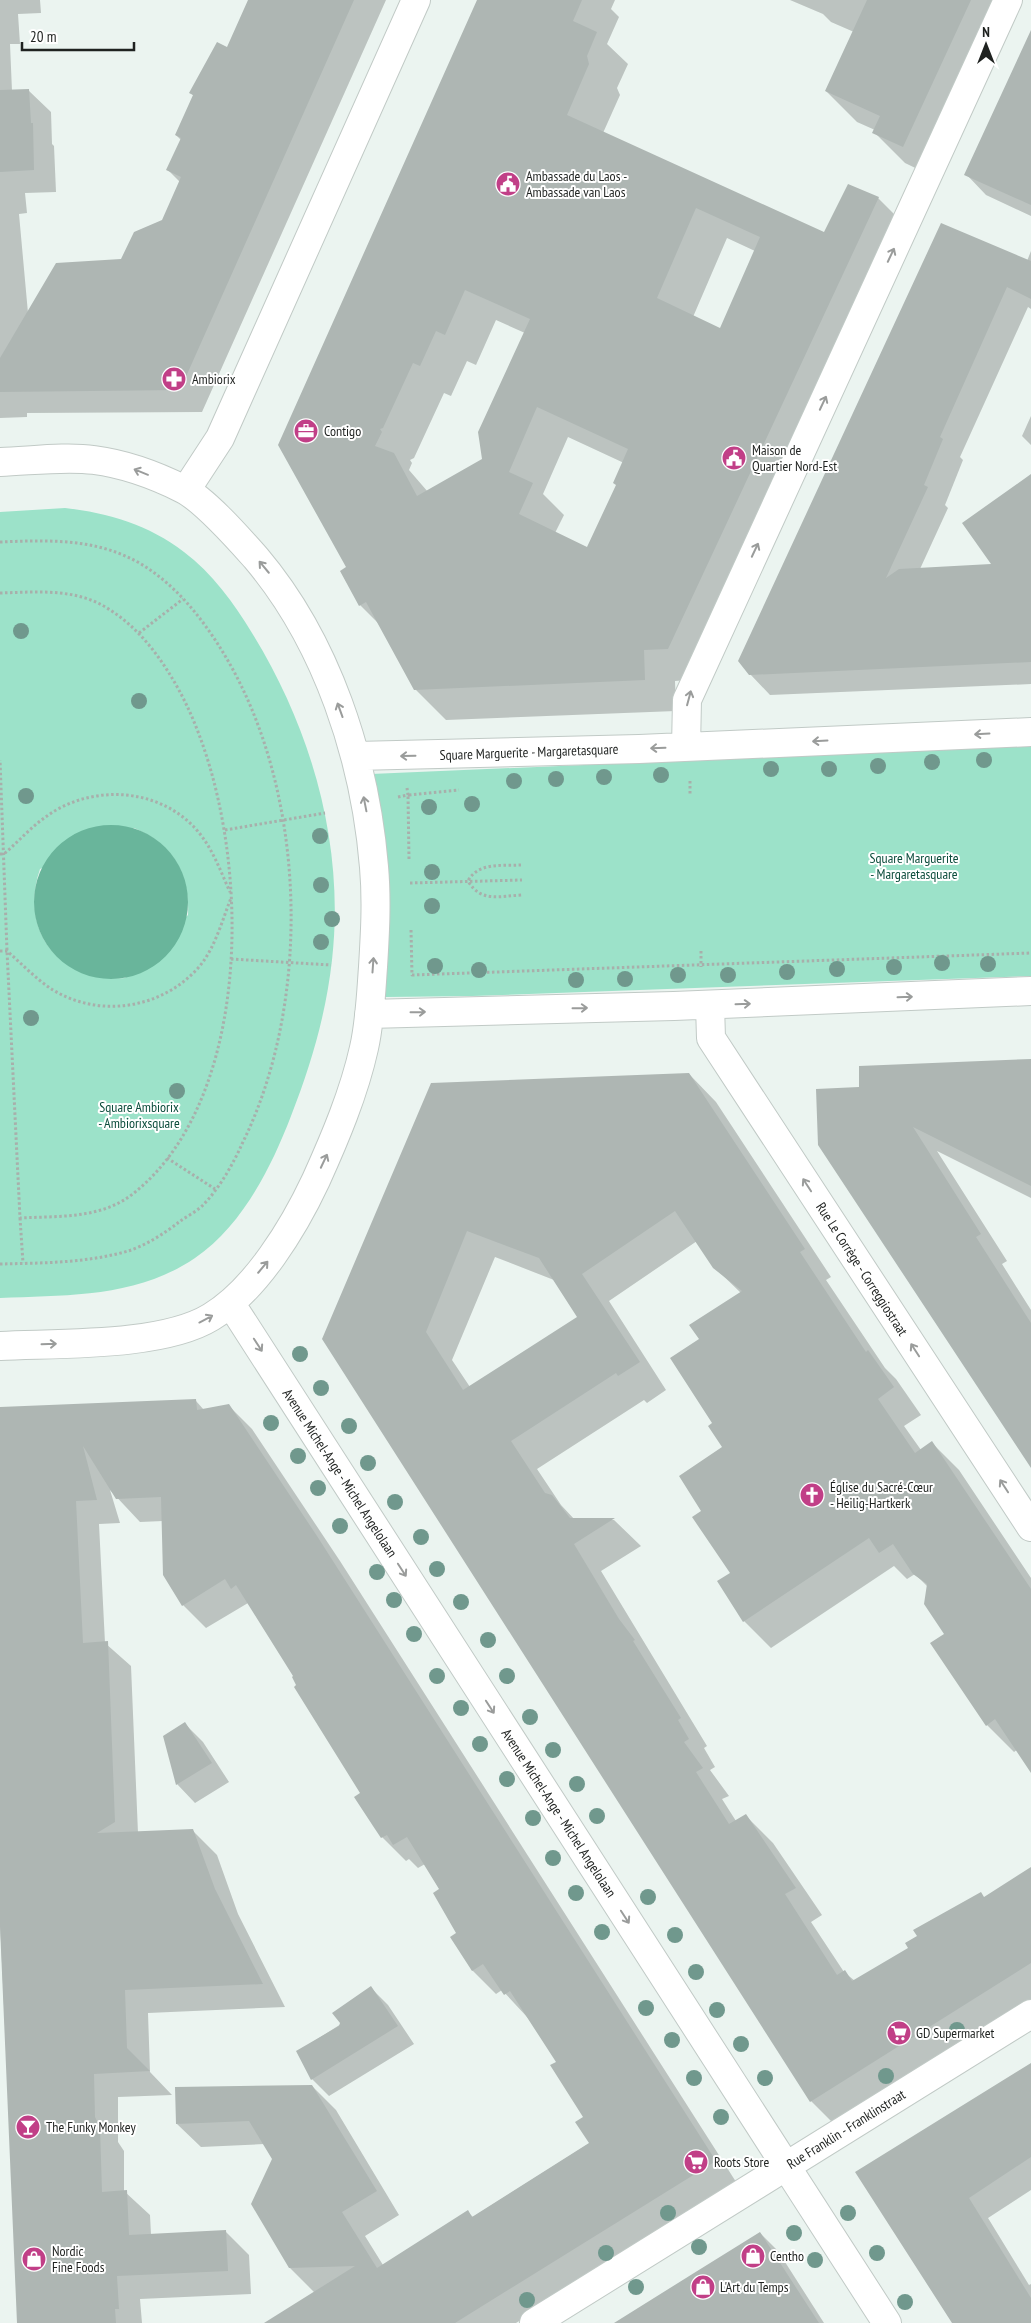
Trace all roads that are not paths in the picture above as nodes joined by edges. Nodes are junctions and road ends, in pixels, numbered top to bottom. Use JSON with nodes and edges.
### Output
{"nodes":[{"id":1,"x":416,"y":0,"type":"edge"},
{"id":2,"x":1008,"y":0,"type":"edge"},
{"id":3,"x":0,"y":462,"type":"edge"},
{"id":4,"x":186,"y":490,"type":"junction"},
{"id":5,"x":1031,"y":732,"type":"edge"},
{"id":6,"x":686,"y":747,"type":"junction"},
{"id":7,"x":356,"y":756,"type":"junction"},
{"id":8,"x":1031,"y":992,"type":"edge"},
{"id":9,"x":710,"y":1005,"type":"junction"},
{"id":10,"x":369,"y":1014,"type":"junction"},
{"id":11,"x":231,"y":1304,"type":"junction"},
{"id":12,"x":0,"y":1346,"type":"edge"},
{"id":13,"x":1031,"y":1527,"type":"edge"},
{"id":14,"x":1031,"y":2014,"type":"edge"},
{"id":15,"x":787,"y":2166,"type":"junction"},
{"id":16,"x":534,"y":2323,"type":"edge"},
{"id":17,"x":886,"y":2323,"type":"edge"}],
"edges":[{"from":1,"to":4,"type":"street"},
{"from":6,"to":2,"type":"street","one_way":true},
{"from":4,"to":3,"type":"street","one_way":true},
{"from":7,"to":4,"type":"street","one_way":true},
{"from":5,"to":6,"type":"street","name":"Square Marguerite - Margaretasquare","one_way":true},
{"from":6,"to":7,"type":"street","name":"Square Marguerite - Margaretasquare","one_way":true},
{"from":10,"to":7,"type":"street","one_way":true},
{"from":9,"to":8,"type":"street","one_way":true},
{"from":10,"to":9,"type":"street","one_way":true},
{"from":13,"to":9,"type":"street","name":"Rue Le Corrège - Correggiostraat","one_way":true},
{"from":11,"to":10,"type":"street","one_way":true},
{"from":12,"to":11,"type":"street","one_way":true},
{"from":11,"to":15,"type":"street","name":"Avenue Michel-Ange - Michel Angelolaan","one_way":true},
{"from":14,"to":15,"type":"street","name":"Rue Franklin - Franklinstraat"},
{"from":15,"to":16,"type":"street","name":"Rue Franklin - Franklinstraat"},
{"from":15,"to":17,"type":"street","name":"Avenue Michel-Ange - Michel Angelolaan"}]}
